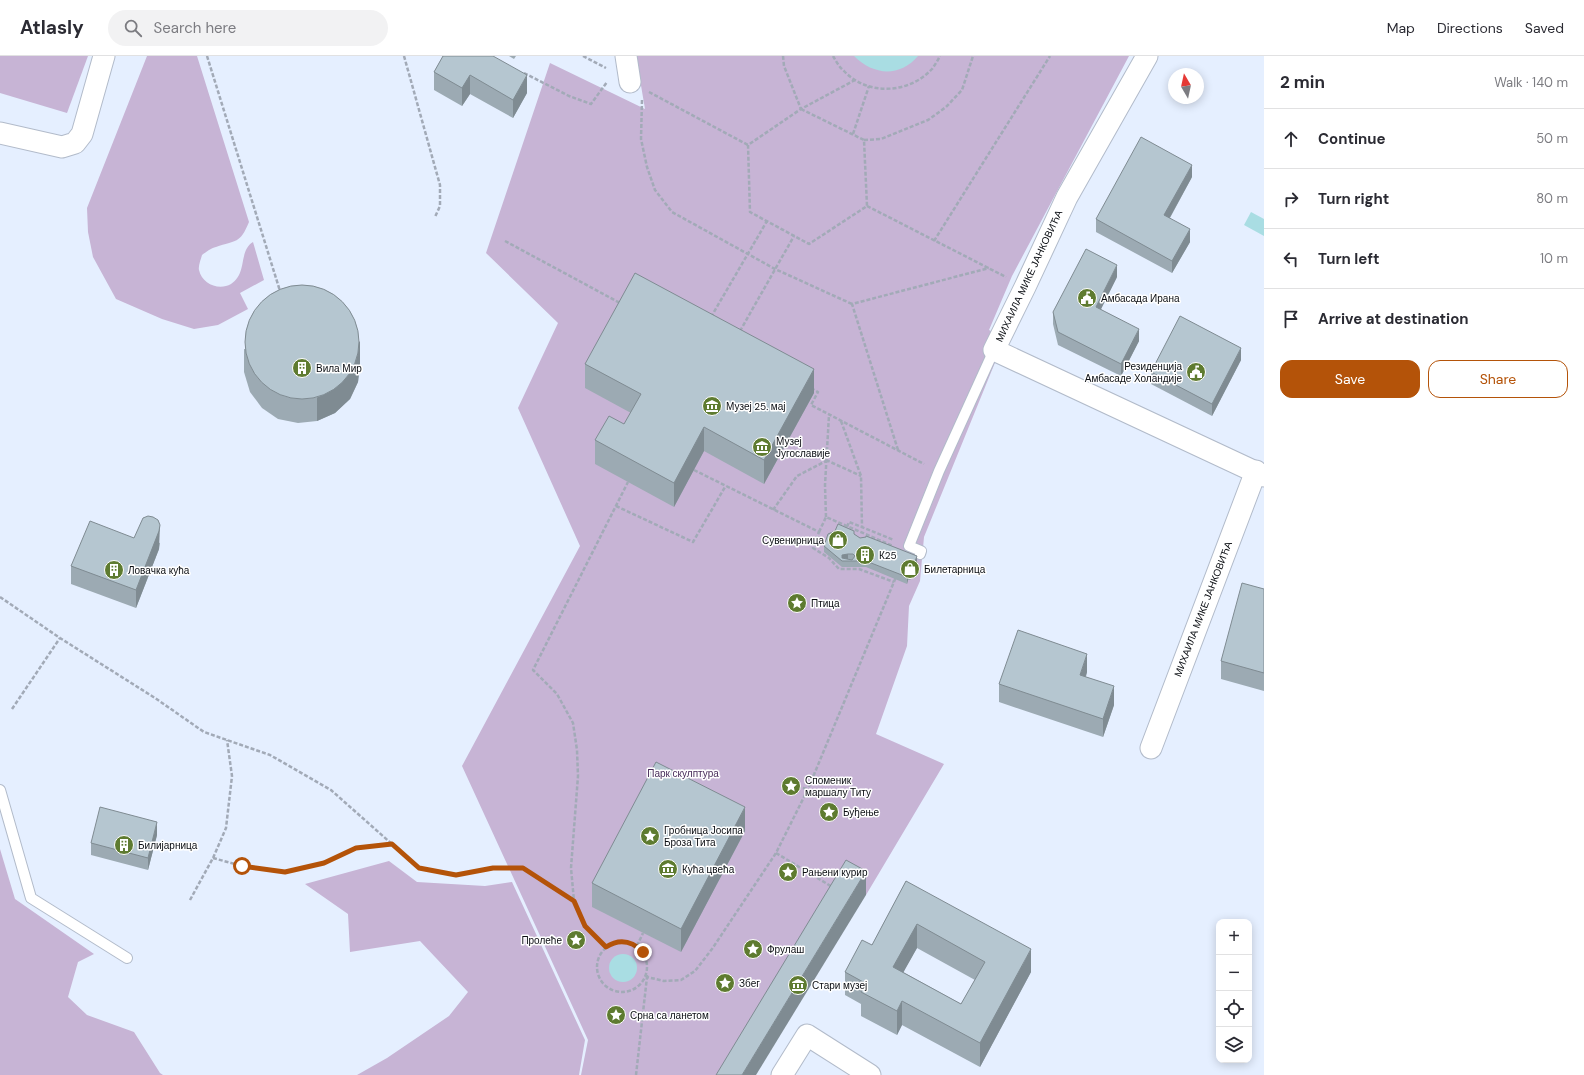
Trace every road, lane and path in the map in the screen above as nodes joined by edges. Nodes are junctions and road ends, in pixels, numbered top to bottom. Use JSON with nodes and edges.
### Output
{"nodes":[{"id":1,"x":104,"y":56,"type":"edge"},
{"id":2,"x":207,"y":56,"type":"edge"},
{"id":3,"x":404,"y":56,"type":"edge"},
{"id":4,"x":583,"y":56,"type":"edge"},
{"id":5,"x":626,"y":56,"type":"edge"},
{"id":6,"x":783,"y":56,"type":"edge"},
{"id":7,"x":833,"y":56,"type":"edge"},
{"id":8,"x":940,"y":56,"type":"edge"},
{"id":9,"x":973,"y":56,"type":"edge"},
{"id":10,"x":1050,"y":56,"type":"edge"},
{"id":11,"x":1147,"y":56,"type":"edge"},
{"id":12,"x":522,"y":72,"type":"edge"},
{"id":13,"x":855,"y":80,"type":"junction"},
{"id":14,"x":629,"y":81,"type":"junction"},
{"id":15,"x":869,"y":86,"type":"junction"},
{"id":16,"x":800,"y":109,"type":"junction"},
{"id":17,"x":0,"y":132,"type":"edge"},
{"id":18,"x":854,"y":134,"type":"junction"},
{"id":19,"x":864,"y":140,"type":"junction"},
{"id":20,"x":748,"y":145,"type":"junction"},
{"id":21,"x":867,"y":206,"type":"junction"},
{"id":22,"x":435,"y":217,"type":"dead end"},
{"id":23,"x":767,"y":221,"type":"junction"},
{"id":24,"x":794,"y":236,"type":"junction"},
{"id":25,"x":504,"y":241,"type":"dead end"},
{"id":26,"x":934,"y":241,"type":"junction"},
{"id":27,"x":747,"y":254,"type":"junction"},
{"id":28,"x":775,"y":269,"type":"junction"},
{"id":29,"x":281,"y":296,"type":"edge"},
{"id":30,"x":852,"y":304,"type":"junction"},
{"id":31,"x":626,"y":306,"type":"edge"},
{"id":32,"x":708,"y":324,"type":"edge"},
{"id":33,"x":739,"y":333,"type":"edge"},
{"id":34,"x":994,"y":350,"type":"junction"},
{"id":35,"x":805,"y":384,"type":"edge"},
{"id":36,"x":829,"y":415,"type":"junction"},
{"id":37,"x":841,"y":421,"type":"junction"},
{"id":38,"x":898,"y":450,"type":"junction"},
{"id":39,"x":826,"y":460,"type":"junction"},
{"id":40,"x":694,"y":470,"type":"edge"},
{"id":41,"x":939,"y":471,"type":"junction"},
{"id":42,"x":1262,"y":474,"type":"edge"},
{"id":43,"x":861,"y":476,"type":"junction"},
{"id":44,"x":628,"y":482,"type":"dead end"},
{"id":45,"x":725,"y":487,"type":"junction"},
{"id":46,"x":616,"y":506,"type":"junction"},
{"id":47,"x":774,"y":510,"type":"junction"},
{"id":48,"x":826,"y":517,"type":"junction"},
{"id":49,"x":847,"y":527,"type":"junction"},
{"id":50,"x":862,"y":527,"type":"junction"},
{"id":51,"x":819,"y":532,"type":"junction"},
{"id":52,"x":895,"y":546,"type":"edge"},
{"id":53,"x":909,"y":546,"type":"junction"},
{"id":54,"x":920,"y":554,"type":"dead end"},
{"id":55,"x":897,"y":575,"type":"edge"},
{"id":56,"x":894,"y":582,"type":"junction"},
{"id":57,"x":0,"y":597,"type":"edge"},
{"id":58,"x":60,"y":638,"type":"junction"},
{"id":59,"x":12,"y":709,"type":"dead end"},
{"id":60,"x":227,"y":740,"type":"junction"},
{"id":61,"x":1150,"y":748,"type":"dead end"},
{"id":62,"x":791,"y":786,"type":"dead end"},
{"id":63,"x":808,"y":789,"type":"junction"},
{"id":64,"x":0,"y":790,"type":"edge"},
{"id":65,"x":392,"y":844,"type":"junction"},
{"id":66,"x":776,"y":853,"type":"junction"},
{"id":67,"x":213,"y":858,"type":"junction"},
{"id":68,"x":835,"y":888,"type":"edge"},
{"id":69,"x":190,"y":900,"type":"dead end"},
{"id":70,"x":574,"y":901,"type":"junction"},
{"id":71,"x":643,"y":933,"type":"dead end"},
{"id":72,"x":638,"y":946,"type":"junction"},
{"id":73,"x":606,"y":947,"type":"junction"},
{"id":74,"x":127,"y":958,"type":"dead end"},
{"id":75,"x":647,"y":976,"type":"junction"},
{"id":76,"x":636,"y":1075,"type":"edge"},
{"id":77,"x":782,"y":1075,"type":"edge"},
{"id":78,"x":870,"y":1075,"type":"edge"}],
"edges":[{"from":1,"to":17,"type":"street"},
{"from":2,"to":29,"type":"path"},
{"from":3,"to":22,"type":"path"},
{"from":4,"to":14,"type":"path"},
{"from":5,"to":14,"type":"street"},
{"from":6,"to":16,"type":"path"},
{"from":7,"to":13,"type":"path"},
{"from":8,"to":15,"type":"path"},
{"from":9,"to":19,"type":"path"},
{"from":10,"to":26,"type":"path"},
{"from":11,"to":34,"type":"street","name":"МИХАИЛА МИКЕ ЈАНКОВИЋА"},
{"from":12,"to":14,"type":"path"},
{"from":13,"to":15,"type":"path"},
{"from":13,"to":16,"type":"path"},
{"from":14,"to":20,"type":"path"},
{"from":14,"to":27,"type":"path"},
{"from":15,"to":18,"type":"path"},
{"from":16,"to":18,"type":"path"},
{"from":16,"to":20,"type":"path"},
{"from":18,"to":19,"type":"path"},
{"from":19,"to":21,"type":"path"},
{"from":20,"to":23,"type":"path"},
{"from":21,"to":24,"type":"path"},
{"from":21,"to":26,"type":"path"},
{"from":23,"to":24,"type":"path"},
{"from":23,"to":27,"type":"path"},
{"from":24,"to":28,"type":"path"},
{"from":25,"to":31,"type":"path"},
{"from":26,"to":30,"type":"path"},
{"from":27,"to":28,"type":"path"},
{"from":27,"to":32,"type":"path"},
{"from":28,"to":30,"type":"path"},
{"from":28,"to":33,"type":"path"},
{"from":30,"to":38,"type":"path"},
{"from":34,"to":41,"type":"lane"},
{"from":34,"to":42,"type":"street","name":"МИХАИЛА МИКЕ ЈАНКОВИЋА"},
{"from":35,"to":36,"type":"path"},
{"from":36,"to":37,"type":"path"},
{"from":36,"to":39,"type":"path"},
{"from":37,"to":38,"type":"path"},
{"from":37,"to":43,"type":"path"},
{"from":38,"to":41,"type":"path"},
{"from":39,"to":43,"type":"path"},
{"from":39,"to":47,"type":"path"},
{"from":39,"to":48,"type":"path"},
{"from":40,"to":45,"type":"path"},
{"from":41,"to":53,"type":"lane"},
{"from":42,"to":61,"type":"street","name":"МИХАИЛА МИКЕ ЈАНКОВИЋА"},
{"from":43,"to":50,"type":"path"},
{"from":44,"to":46,"type":"path"},
{"from":45,"to":46,"type":"path"},
{"from":45,"to":47,"type":"path"},
{"from":46,"to":70,"type":"path"},
{"from":47,"to":51,"type":"path"},
{"from":48,"to":49,"type":"path"},
{"from":48,"to":51,"type":"path"},
{"from":49,"to":50,"type":"path"},
{"from":49,"to":52,"type":"path"},
{"from":50,"to":53,"type":"path"},
{"from":51,"to":56,"type":"path"},
{"from":53,"to":54,"type":"lane"},
{"from":55,"to":56,"type":"path"},
{"from":56,"to":63,"type":"path"},
{"from":57,"to":58,"type":"path"},
{"from":58,"to":59,"type":"path"},
{"from":58,"to":60,"type":"path"},
{"from":60,"to":65,"type":"path"},
{"from":60,"to":67,"type":"path"},
{"from":62,"to":63,"type":"path"},
{"from":63,"to":66,"type":"path"},
{"from":64,"to":74,"type":"lane"},
{"from":65,"to":67,"type":"path"},
{"from":65,"to":70,"type":"path"},
{"from":66,"to":68,"type":"path"},
{"from":66,"to":75,"type":"path"},
{"from":67,"to":69,"type":"path"},
{"from":70,"to":73,"type":"path"},
{"from":71,"to":72,"type":"path"},
{"from":72,"to":73,"type":"path"},
{"from":72,"to":75,"type":"path"},
{"from":73,"to":75,"type":"path"},
{"from":75,"to":76,"type":"path"},
{"from":77,"to":78,"type":"street"}]}
